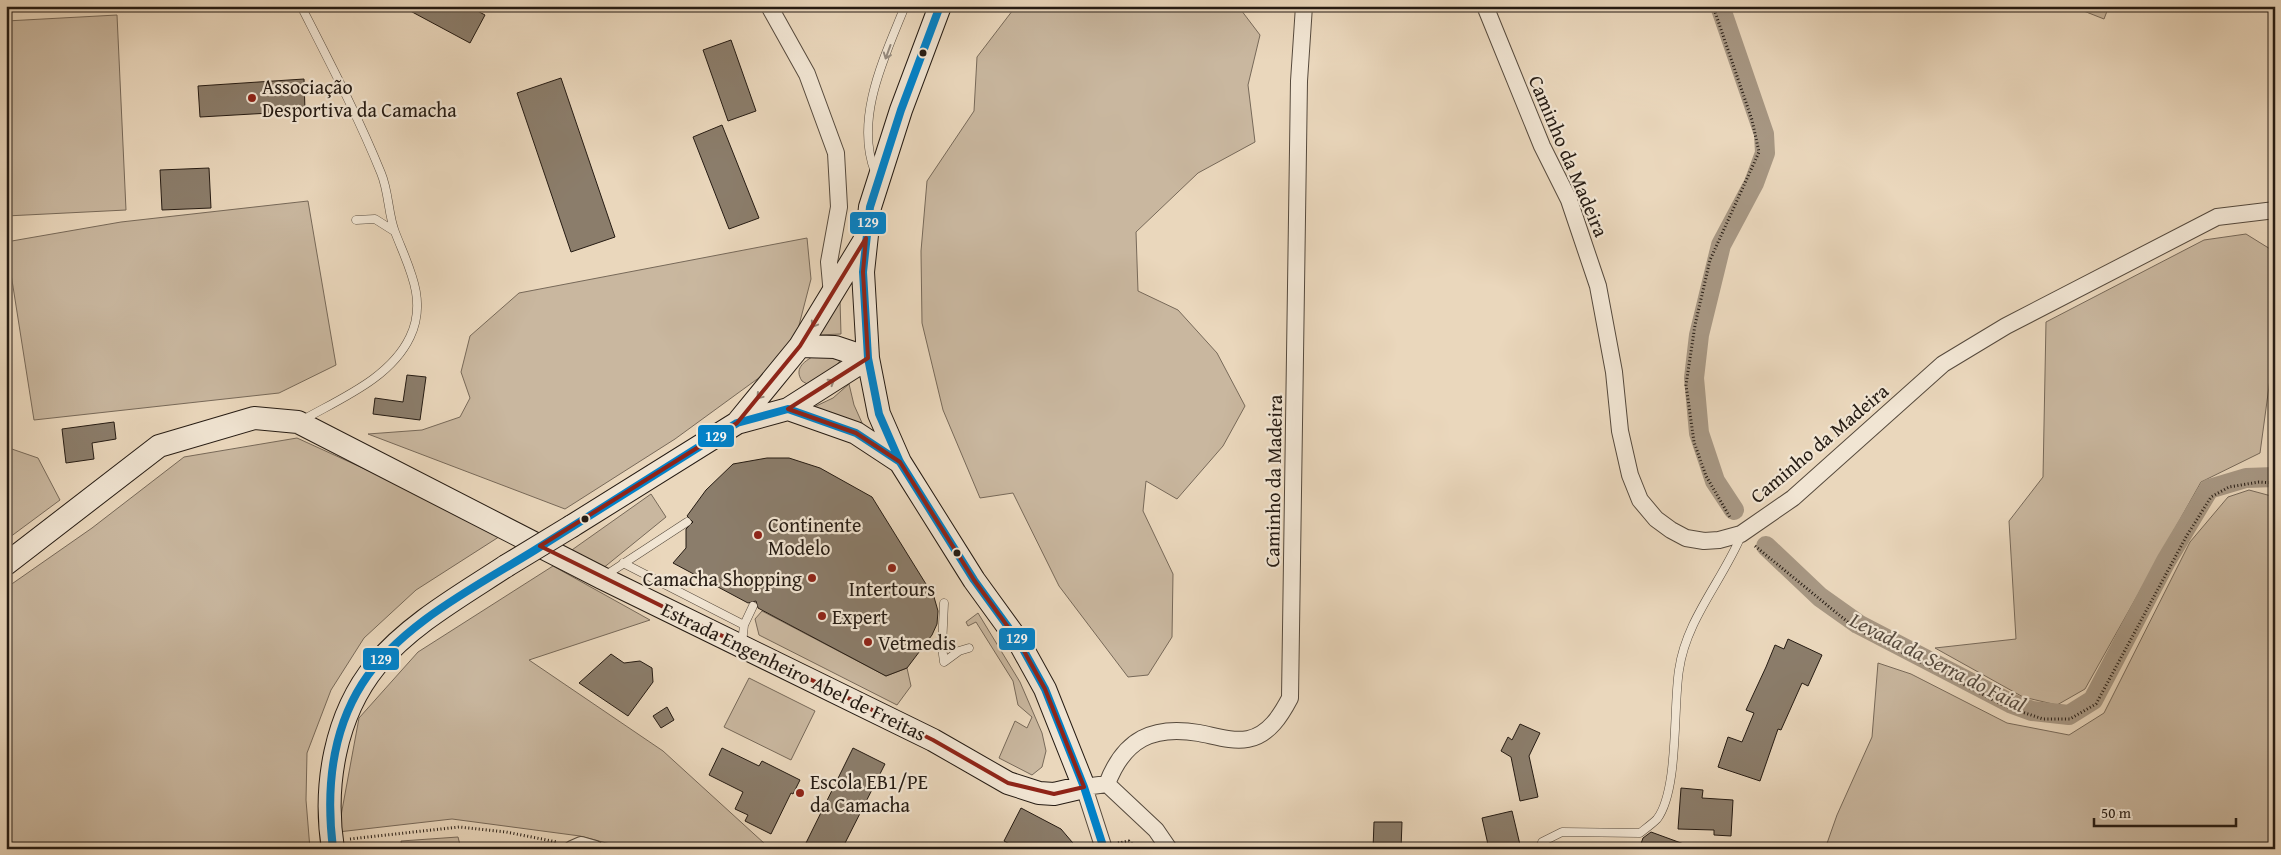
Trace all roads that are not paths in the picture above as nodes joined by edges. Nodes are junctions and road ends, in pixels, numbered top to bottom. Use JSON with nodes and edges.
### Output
{"nodes":[{"id":1,"x":301,"y":6,"type":"edge"},
{"id":2,"x":769,"y":6,"type":"edge"},
{"id":3,"x":905,"y":6,"type":"edge"},
{"id":4,"x":940,"y":6,"type":"edge"},
{"id":5,"x":1304,"y":6,"type":"edge"},
{"id":6,"x":1485,"y":6,"type":"edge"},
{"id":7,"x":878,"y":179,"type":"junction"},
{"id":8,"x":2275,"y":210,"type":"edge"},
{"id":9,"x":356,"y":220,"type":"dead end"},
{"id":10,"x":394,"y":231,"type":"junction"},
{"id":11,"x":866,"y":238,"type":"junction"},
{"id":12,"x":832,"y":295,"type":"junction"},
{"id":13,"x":794,"y":355,"type":"junction"},
{"id":14,"x":868,"y":358,"type":"junction"},
{"id":15,"x":788,"y":408,"type":"junction"},
{"id":16,"x":298,"y":422,"type":"junction"},
{"id":17,"x":737,"y":423,"type":"junction"},
{"id":18,"x":900,"y":462,"type":"junction"},
{"id":19,"x":687,"y":522,"type":"dead end"},
{"id":20,"x":1741,"y":534,"type":"junction"},
{"id":21,"x":623,"y":563,"type":"junction"},
{"id":22,"x":6,"y":564,"type":"edge"},
{"id":23,"x":602,"y":578,"type":"junction"},
{"id":24,"x":944,"y":603,"type":"dead end"},
{"id":25,"x":754,"y":606,"type":"dead end"},
{"id":26,"x":743,"y":635,"type":"junction"},
{"id":27,"x":969,"y":648,"type":"dead end"},
{"id":28,"x":1107,"y":784,"type":"junction"},
{"id":29,"x":1084,"y":787,"type":"junction"},
{"id":30,"x":568,"y":847,"type":"edge"},
{"id":31,"x":334,"y":849,"type":"edge"},
{"id":32,"x":595,"y":849,"type":"edge"},
{"id":33,"x":1104,"y":849,"type":"edge"},
{"id":34,"x":1169,"y":849,"type":"edge"},
{"id":35,"x":1541,"y":849,"type":"edge"}],
"edges":[{"from":1,"to":10,"type":"lane"},
{"from":2,"to":12,"type":"street"},
{"from":3,"to":7,"type":"lane","one_way":true},
{"from":4,"to":7,"type":"main road"},
{"from":5,"to":28,"type":"street","name":"Caminho da Madeira"},
{"from":6,"to":20,"type":"street","name":"Caminho da Madeira"},
{"from":7,"to":11,"type":"main road"},
{"from":8,"to":20,"type":"street","name":"Caminho da Madeira"},
{"from":9,"to":10,"type":"lane"},
{"from":10,"to":16,"type":"lane"},
{"from":11,"to":12,"type":"main road"},
{"from":11,"to":14,"type":"main road"},
{"from":12,"to":13,"type":"main road","one_way":true},
{"from":13,"to":14,"type":"main road"},
{"from":13,"to":15,"type":"main road"},
{"from":13,"to":17,"type":"main road","one_way":true},
{"from":15,"to":14,"type":"main road","one_way":true},
{"from":14,"to":18,"type":"main road"},
{"from":15,"to":17,"type":"main road"},
{"from":15,"to":18,"type":"main road"},
{"from":16,"to":22,"type":"main road","name":"Estrada Engenheiro Abel de Freitas"},
{"from":16,"to":23,"type":"main road","name":"Estrada Engenheiro Abel de Freitas"},
{"from":17,"to":31,"type":"main road","bridge":true},
{"from":18,"to":29,"type":"main road"},
{"from":19,"to":21,"type":"lane"},
{"from":20,"to":35,"type":"lane"},
{"from":21,"to":23,"type":"lane"},
{"from":21,"to":26,"type":"lane"},
{"from":23,"to":26,"type":"main road","name":"Estrada Engenheiro Abel de Freitas"},
{"from":24,"to":27,"type":"lane"},
{"from":25,"to":26,"type":"lane"},
{"from":26,"to":29,"type":"main road","name":"Estrada Engenheiro Abel de Freitas"},
{"from":28,"to":29,"type":"street"},
{"from":28,"to":34,"type":"street"},
{"from":29,"to":33,"type":"street"},
{"from":30,"to":32,"type":"street"}]}
